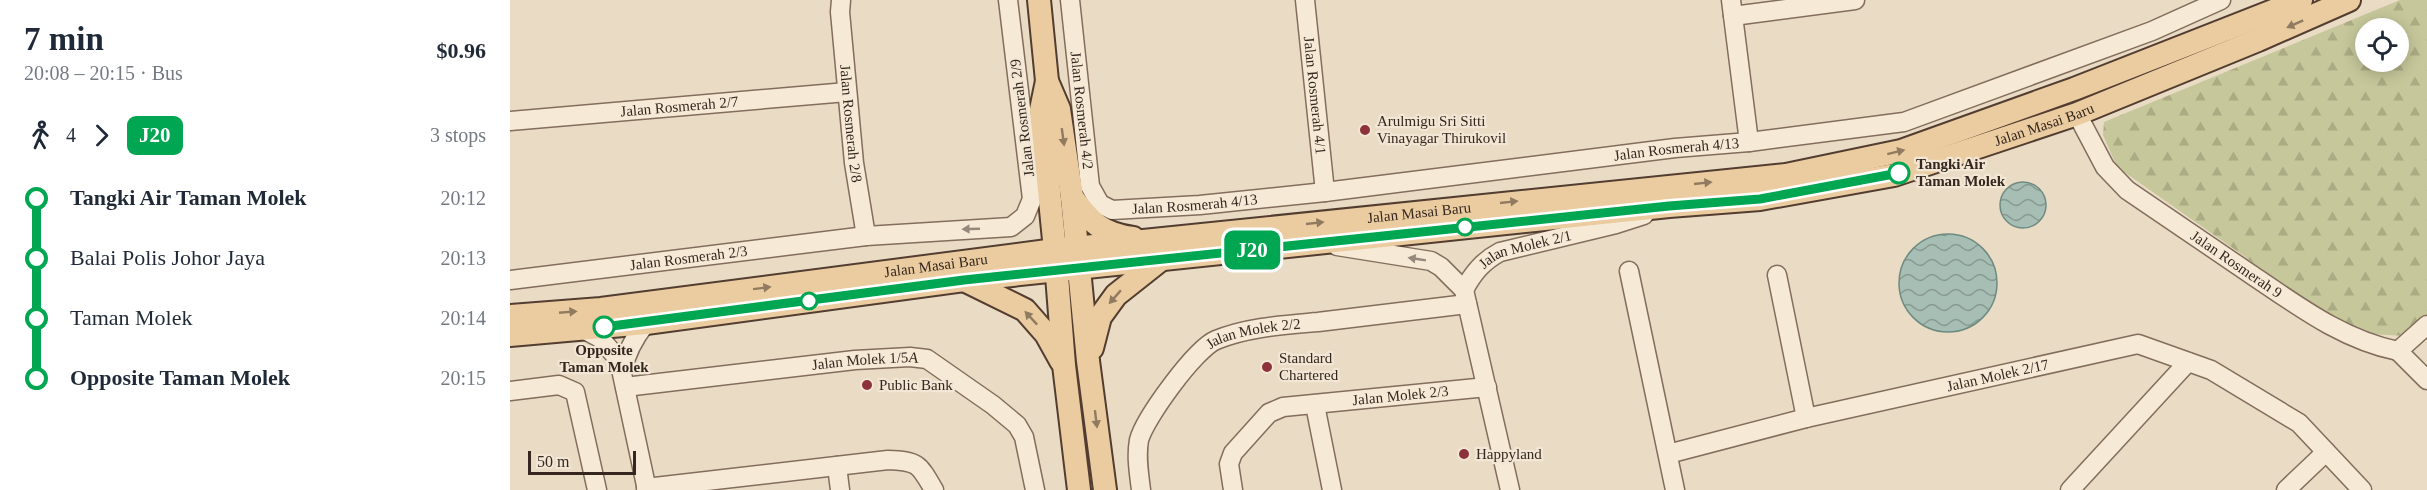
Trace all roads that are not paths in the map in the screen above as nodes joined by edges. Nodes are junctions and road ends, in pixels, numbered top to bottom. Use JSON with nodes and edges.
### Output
{"nodes":[{"id":1,"x":1008,"y":0,"type":"edge"},
{"id":2,"x":1039,"y":0,"type":"edge"},
{"id":3,"x":1070,"y":0,"type":"edge"},
{"id":4,"x":1305,"y":0,"type":"edge"},
{"id":5,"x":1855,"y":0,"type":"edge"},
{"id":6,"x":2221,"y":0,"type":"edge"},
{"id":7,"x":2301,"y":0,"type":"edge"},
{"id":8,"x":2349,"y":0,"type":"edge"},
{"id":9,"x":838,"y":4,"type":"edge"},
{"id":10,"x":1732,"y":8,"type":"edge"},
{"id":11,"x":2110,"y":74,"type":"junction"},
{"id":12,"x":847,"y":92,"type":"junction"},
{"id":13,"x":2077,"y":114,"type":"junction"},
{"id":14,"x":510,"y":121,"type":"edge"},
{"id":15,"x":1749,"y":142,"type":"junction"},
{"id":16,"x":1325,"y":192,"type":"junction"},
{"id":17,"x":1061,"y":198,"type":"junction"},
{"id":18,"x":1669,"y":206,"type":"junction"},
{"id":19,"x":1112,"y":210,"type":"joint"},
{"id":20,"x":866,"y":236,"type":"junction"},
{"id":21,"x":1318,"y":242,"type":"junction"},
{"id":22,"x":1156,"y":250,"type":"junction"},
{"id":23,"x":996,"y":258,"type":"junction"},
{"id":24,"x":1067,"y":259,"type":"junction"},
{"id":25,"x":1629,"y":272,"type":"dead end"},
{"id":26,"x":1777,"y":274,"type":"dead end"},
{"id":27,"x":510,"y":280,"type":"edge"},
{"id":28,"x":964,"y":280,"type":"junction"},
{"id":29,"x":1466,"y":297,"type":"junction"},
{"id":30,"x":510,"y":316,"type":"edge"},
{"id":31,"x":646,"y":323,"type":"junction"},
{"id":32,"x":2427,"y":325,"type":"edge"},
{"id":33,"x":583,"y":329,"type":"junction"},
{"id":34,"x":510,"y":335,"type":"edge"},
{"id":35,"x":2398,"y":351,"type":"junction"},
{"id":36,"x":1088,"y":361,"type":"junction"},
{"id":37,"x":2188,"y":362,"type":"junction"},
{"id":38,"x":1064,"y":365,"type":"junction"},
{"id":39,"x":624,"y":380,"type":"junction"},
{"id":40,"x":2427,"y":380,"type":"edge"},
{"id":41,"x":1487,"y":387,"type":"junction"},
{"id":42,"x":510,"y":391,"type":"edge"},
{"id":43,"x":1315,"y":405,"type":"junction"},
{"id":44,"x":1806,"y":418,"type":"junction"},
{"id":45,"x":2326,"y":452,"type":"junction"},
{"id":46,"x":1668,"y":454,"type":"junction"},
{"id":47,"x":837,"y":466,"type":"junction"},
{"id":48,"x":647,"y":489,"type":"edge"},
{"id":49,"x":597,"y":490,"type":"edge"},
{"id":50,"x":840,"y":490,"type":"edge"},
{"id":51,"x":934,"y":490,"type":"edge"},
{"id":52,"x":1035,"y":490,"type":"edge"},
{"id":53,"x":1080,"y":490,"type":"edge"},
{"id":54,"x":1105,"y":490,"type":"edge"},
{"id":55,"x":1141,"y":490,"type":"edge"},
{"id":56,"x":1233,"y":490,"type":"edge"},
{"id":57,"x":1332,"y":490,"type":"edge"},
{"id":58,"x":1510,"y":490,"type":"edge"},
{"id":59,"x":1675,"y":490,"type":"edge"},
{"id":60,"x":2070,"y":490,"type":"edge"},
{"id":61,"x":2286,"y":490,"type":"edge"},
{"id":62,"x":2362,"y":490,"type":"edge"}],
"edges":[{"from":1,"to":20,"type":"street","name":"Jalan Rosmerah 2/9","one_way":true},
{"from":2,"to":17,"type":"main road"},
{"from":3,"to":19,"type":"street","name":"Jalan Rosmerah 4/2"},
{"from":4,"to":16,"type":"street","name":"Jalan Rosmerah 4/1"},
{"from":5,"to":10,"type":"street"},
{"from":6,"to":15,"type":"street","name":"Jalan Rosmerah 4/13"},
{"from":7,"to":11,"type":"main road","name":"Jalan Masai Baru"},
{"from":8,"to":13,"type":"main road","name":"Jalan Masai Baru","one_way":true},
{"from":9,"to":12,"type":"street","name":"Jalan Rosmerah 2/8"},
{"from":10,"to":15,"type":"street"},
{"from":11,"to":13,"type":"main road"},
{"from":22,"to":11,"type":"main road","name":"Jalan Masai Baru","one_way":true},
{"from":12,"to":14,"type":"street","name":"Jalan Rosmerah 2/7"},
{"from":12,"to":20,"type":"street","name":"Jalan Rosmerah 2/8"},
{"from":13,"to":18,"type":"main road","name":"Jalan Masai Baru"},
{"from":13,"to":35,"type":"street","name":"Jalan Rosmerah 9"},
{"from":15,"to":16,"type":"street","name":"Jalan Rosmerah 4/13"},
{"from":16,"to":19,"type":"street","name":"Jalan Rosmerah 4/13"},
{"from":17,"to":22,"type":"main road"},
{"from":17,"to":23,"type":"main road"},
{"from":17,"to":24,"type":"main road"},
{"from":18,"to":21,"type":"main road","name":"Jalan Masai Baru"},
{"from":18,"to":29,"type":"street","name":"Jalan Molek 2/1"},
{"from":20,"to":27,"type":"street","name":"Jalan Rosmerah 2/3"},
{"from":21,"to":22,"type":"main road","name":"Jalan Masai Baru"},
{"from":29,"to":21,"type":"street","name":"Jalan Molek 2/1","one_way":true},
{"from":22,"to":24,"type":"main road","name":"Jalan Masai Baru"},
{"from":22,"to":36,"type":"main road","one_way":true},
{"from":23,"to":24,"type":"main road","name":"Jalan Masai Baru"},
{"from":30,"to":23,"type":"main road","name":"Jalan Masai Baru","one_way":true},
{"from":24,"to":28,"type":"main road","name":"Jalan Masai Baru"},
{"from":24,"to":36,"type":"main road"},
{"from":24,"to":38,"type":"main road"},
{"from":25,"to":46,"type":"street"},
{"from":26,"to":44,"type":"street"},
{"from":28,"to":31,"type":"main road","name":"Jalan Masai Baru"},
{"from":38,"to":28,"type":"main road","one_way":true},
{"from":29,"to":41,"type":"street"},
{"from":29,"to":55,"type":"street","name":"Jalan Molek 2/2"},
{"from":31,"to":33,"type":"main road","name":"Jalan Masai Baru"},
{"from":31,"to":39,"type":"street"},
{"from":32,"to":35,"type":"street"},
{"from":33,"to":34,"type":"main road","name":"Jalan Masai Baru"},
{"from":33,"to":39,"type":"street"},
{"from":35,"to":40,"type":"street"},
{"from":36,"to":54,"type":"main road","one_way":true},
{"from":37,"to":44,"type":"street","name":"Jalan Molek 2/17"},
{"from":37,"to":45,"type":"street","name":"Jalan Molek 2/17"},
{"from":37,"to":60,"type":"street"},
{"from":38,"to":53,"type":"main road"},
{"from":39,"to":48,"type":"street"},
{"from":39,"to":52,"type":"street","name":"Jalan Molek 1/5A"},
{"from":41,"to":43,"type":"street","name":"Jalan Molek 2/3"},
{"from":41,"to":58,"type":"street"},
{"from":42,"to":49,"type":"street"},
{"from":43,"to":56,"type":"street","name":"Jalan Molek 2/3"},
{"from":43,"to":57,"type":"street"},
{"from":44,"to":46,"type":"street","name":"Jalan Molek 2/17"},
{"from":45,"to":61,"type":"street"},
{"from":45,"to":62,"type":"street","name":"Jalan Molek 2/17"},
{"from":46,"to":59,"type":"street"},
{"from":47,"to":48,"type":"street"},
{"from":47,"to":50,"type":"street"},
{"from":47,"to":51,"type":"street"}]}
